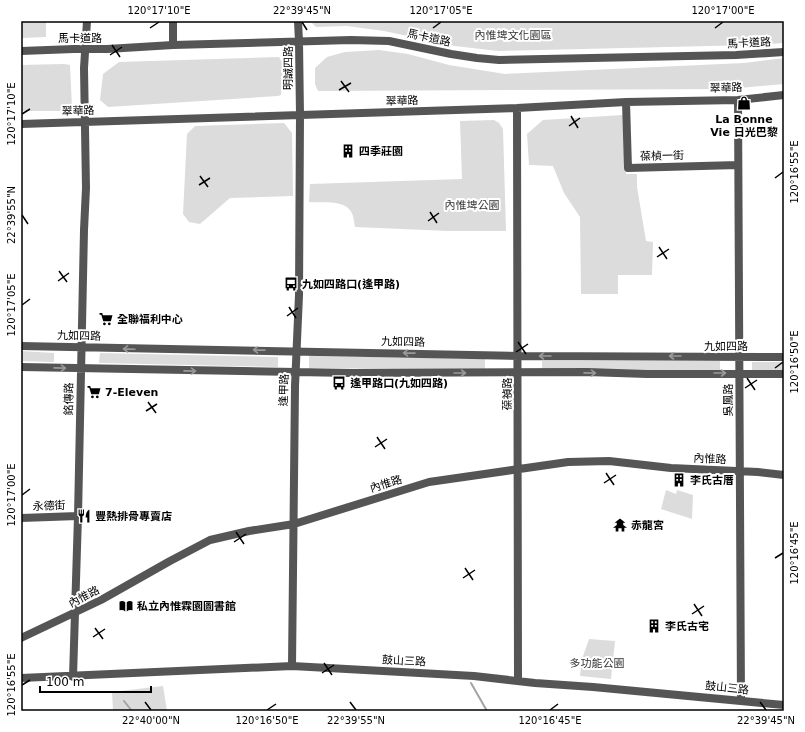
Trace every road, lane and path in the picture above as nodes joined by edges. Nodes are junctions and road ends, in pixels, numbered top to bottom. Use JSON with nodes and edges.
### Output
{"nodes":[{"id":1,"x":87,"y":21,"type":"edge"},
{"id":2,"x":173,"y":21,"type":"edge"},
{"id":3,"x":298,"y":21,"type":"edge"},
{"id":4,"x":299,"y":42,"type":"junction"},
{"id":5,"x":173,"y":45,"type":"junction"},
{"id":6,"x":86,"y":50,"type":"junction"},
{"id":7,"x":21,"y":51,"type":"edge"},
{"id":8,"x":784,"y":52,"type":"edge"},
{"id":9,"x":784,"y":95,"type":"edge"},
{"id":10,"x":738,"y":100,"type":"junction"},
{"id":11,"x":626,"y":102,"type":"junction"},
{"id":12,"x":517,"y":108,"type":"junction"},
{"id":13,"x":300,"y":115,"type":"junction"},
{"id":14,"x":85,"y":122,"type":"junction"},
{"id":15,"x":21,"y":124,"type":"edge"},
{"id":16,"x":738,"y":165,"type":"junction"},
{"id":17,"x":21,"y":346,"type":"edge"},
{"id":18,"x":82,"y":348,"type":"junction"},
{"id":19,"x":298,"y":351,"type":"junction"},
{"id":20,"x":518,"y":356,"type":"junction"},
{"id":21,"x":739,"y":357,"type":"junction"},
{"id":22,"x":784,"y":357,"type":"edge"},
{"id":23,"x":21,"y":367,"type":"edge"},
{"id":24,"x":81,"y":368,"type":"junction"},
{"id":25,"x":296,"y":372,"type":"junction"},
{"id":26,"x":518,"y":373,"type":"junction"},
{"id":27,"x":739,"y":373,"type":"junction"},
{"id":28,"x":784,"y":374,"type":"edge"},
{"id":29,"x":518,"y":469,"type":"junction"},
{"id":30,"x":740,"y":471,"type":"junction"},
{"id":31,"x":784,"y":475,"type":"edge"},
{"id":32,"x":78,"y":516,"type":"junction"},
{"id":33,"x":21,"y":518,"type":"edge"},
{"id":34,"x":294,"y":524,"type":"junction"},
{"id":35,"x":75,"y":614,"type":"junction"},
{"id":36,"x":21,"y":638,"type":"edge"},
{"id":37,"x":292,"y":666,"type":"junction"},
{"id":38,"x":73,"y":677,"type":"junction"},
{"id":39,"x":21,"y":678,"type":"edge"},
{"id":40,"x":518,"y":680,"type":"junction"},
{"id":41,"x":741,"y":701,"type":"junction"},
{"id":42,"x":784,"y":705,"type":"edge"}],
"edges":[{"from":1,"to":6,"type":"street","name":"銘傳路"},
{"from":2,"to":5,"type":"street"},
{"from":3,"to":4,"type":"street","name":"明誠四路"},
{"from":4,"to":5,"type":"street","name":"馬卡道路"},
{"from":4,"to":8,"type":"street","name":"馬卡道路"},
{"from":4,"to":13,"type":"street","name":"明誠四路"},
{"from":5,"to":6,"type":"street","name":"馬卡道路"},
{"from":6,"to":7,"type":"street","name":"馬卡道路"},
{"from":6,"to":14,"type":"street","name":"銘傳路"},
{"from":9,"to":10,"type":"street","name":"翠華路"},
{"from":10,"to":11,"type":"street","name":"翠華路"},
{"from":10,"to":16,"type":"street","name":"吳鳳路"},
{"from":11,"to":12,"type":"street","name":"翠華路"},
{"from":11,"to":16,"type":"street","name":"葆楨一街"},
{"from":12,"to":13,"type":"street","name":"翠華路"},
{"from":12,"to":20,"type":"street","name":"葆禎路"},
{"from":13,"to":14,"type":"street","name":"翠華路"},
{"from":13,"to":19,"type":"street","name":"逢甲路"},
{"from":14,"to":15,"type":"street","name":"翠華路"},
{"from":14,"to":18,"type":"street","name":"銘傳路"},
{"from":16,"to":21,"type":"street","name":"吳鳳路"},
{"from":17,"to":18,"type":"street","name":"九如四路"},
{"from":19,"to":18,"type":"street","name":"九如四路","one_way":true},
{"from":18,"to":24,"type":"street","name":"銘傳路"},
{"from":20,"to":19,"type":"street","name":"九如四路","one_way":true},
{"from":19,"to":25,"type":"street","name":"逢甲路"},
{"from":21,"to":20,"type":"street","name":"九如四路","one_way":true},
{"from":20,"to":26,"type":"street","name":"葆禎路"},
{"from":21,"to":22,"type":"street","name":"九如四路"},
{"from":21,"to":27,"type":"street","name":"吳鳳路"},
{"from":23,"to":24,"type":"street","one_way":true},
{"from":24,"to":25,"type":"street","one_way":true},
{"from":24,"to":32,"type":"street","name":"銘傳路"},
{"from":25,"to":26,"type":"street","one_way":true},
{"from":25,"to":34,"type":"street","name":"逢甲路"},
{"from":26,"to":27,"type":"street","one_way":true},
{"from":26,"to":29,"type":"street","name":"葆禎路"},
{"from":27,"to":28,"type":"street"},
{"from":27,"to":30,"type":"street","name":"吳鳳路"},
{"from":29,"to":30,"type":"street","name":"內惟路"},
{"from":29,"to":34,"type":"street","name":"內惟路"},
{"from":29,"to":40,"type":"street","name":"葆禎路"},
{"from":30,"to":31,"type":"street","name":"內惟路"},
{"from":30,"to":41,"type":"street","name":"吳鳳路"},
{"from":32,"to":33,"type":"street","name":"永德街"},
{"from":32,"to":35,"type":"street","name":"銘傳路"},
{"from":34,"to":35,"type":"street","name":"內惟路"},
{"from":34,"to":37,"type":"street","name":"逢甲路"},
{"from":35,"to":36,"type":"street","name":"內惟路"},
{"from":35,"to":38,"type":"street","name":"銘傳路"},
{"from":37,"to":38,"type":"street","name":"鼓山三路"},
{"from":37,"to":40,"type":"street","name":"鼓山三路"},
{"from":38,"to":39,"type":"street","name":"鼓山三路"},
{"from":40,"to":41,"type":"street","name":"鼓山三路"},
{"from":41,"to":42,"type":"street","name":"鼓山三路"}]}
